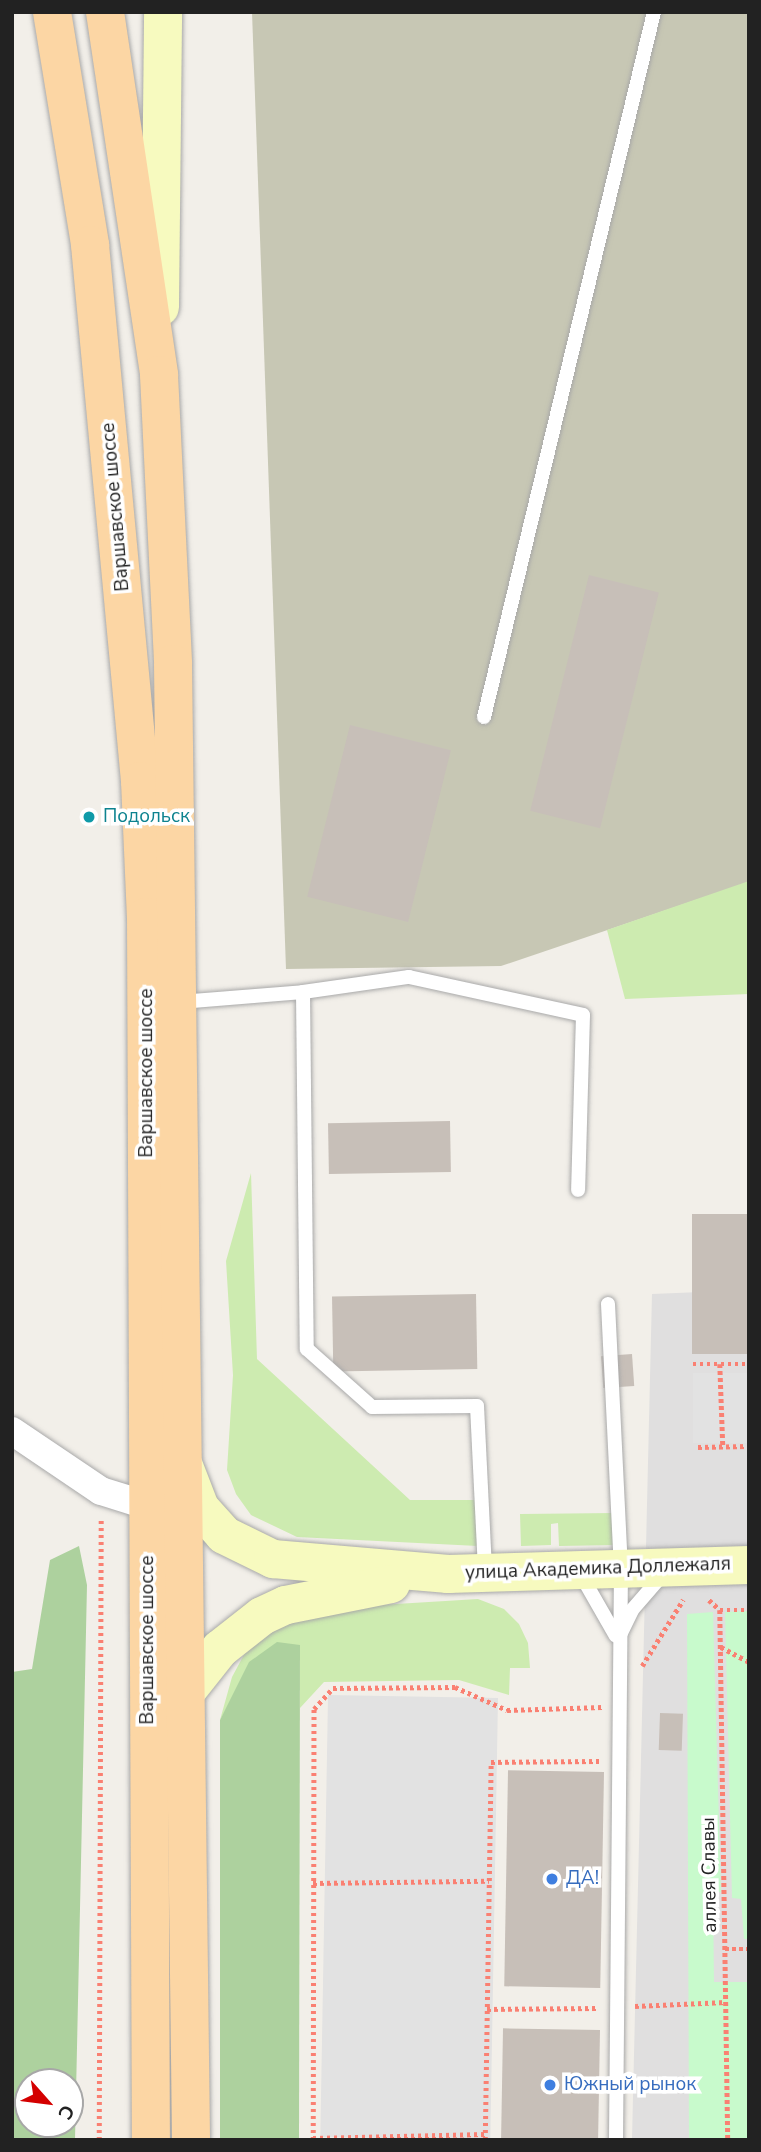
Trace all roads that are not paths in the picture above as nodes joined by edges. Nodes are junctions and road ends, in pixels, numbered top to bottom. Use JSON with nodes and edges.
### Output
{"nodes":[{"id":1,"x":52,"y":12,"type":"edge"},
{"id":2,"x":105,"y":12,"type":"edge"},
{"id":3,"x":163,"y":12,"type":"edge"},
{"id":4,"x":654,"y":12,"type":"edge"},
{"id":5,"x":159,"y":375,"type":"junction"},
{"id":6,"x":484,"y":717,"type":"dead end"},
{"id":7,"x":303,"y":992,"type":"junction"},
{"id":8,"x":179,"y":1002,"type":"junction"},
{"id":9,"x":578,"y":1190,"type":"dead end"},
{"id":10,"x":608,"y":1304,"type":"dead end"},
{"id":11,"x":12,"y":1431,"type":"edge"},
{"id":12,"x":180,"y":1456,"type":"junction"},
{"id":13,"x":149,"y":1506,"type":"junction"},
{"id":14,"x":749,"y":1564,"type":"edge"},
{"id":15,"x":671,"y":1565,"type":"junction"},
{"id":16,"x":621,"y":1567,"type":"junction"},
{"id":17,"x":577,"y":1570,"type":"junction"},
{"id":18,"x":466,"y":1574,"type":"junction"},
{"id":19,"x":618,"y":1641,"type":"junction"},
{"id":20,"x":182,"y":1697,"type":"junction"},
{"id":21,"x":151,"y":2140,"type":"edge"},
{"id":22,"x":191,"y":2140,"type":"edge"},
{"id":23,"x":616,"y":2140,"type":"edge"}],
"edges":[{"from":1,"to":13,"type":"main road","name":"Варшавское шоссе"},
{"from":2,"to":5,"type":"main road","name":"Варшавское шоссе"},
{"from":3,"to":5,"type":"main road"},
{"from":4,"to":6,"type":"lane"},
{"from":5,"to":8,"type":"main road","name":"Варшавское шоссе"},
{"from":7,"to":8,"type":"lane"},
{"from":7,"to":9,"type":"lane"},
{"from":7,"to":18,"type":"lane"},
{"from":8,"to":12,"type":"main road","name":"Варшавское шоссе"},
{"from":10,"to":16,"type":"lane"},
{"from":11,"to":13,"type":"street"},
{"from":12,"to":18,"type":"main road","name":"улица Академика Доллежаля"},
{"from":12,"to":20,"type":"main road","name":"Варшавское шоссе"},
{"from":13,"to":21,"type":"main road","name":"Варшавское шоссе"},
{"from":14,"to":15,"type":"main road","name":"улица Академика Доллежаля"},
{"from":15,"to":16,"type":"main road","name":"улица Академика Доллежаля"},
{"from":15,"to":19,"type":"lane"},
{"from":16,"to":17,"type":"main road","name":"улица Академика Доллежаля"},
{"from":16,"to":19,"type":"lane"},
{"from":17,"to":18,"type":"main road","name":"улица Академика Доллежаля"},
{"from":17,"to":19,"type":"lane"},
{"from":18,"to":20,"type":"main road","name":"улица Академика Доллежаля"},
{"from":19,"to":23,"type":"lane"},
{"from":20,"to":22,"type":"main road","name":"Варшавское шоссе"}]}
